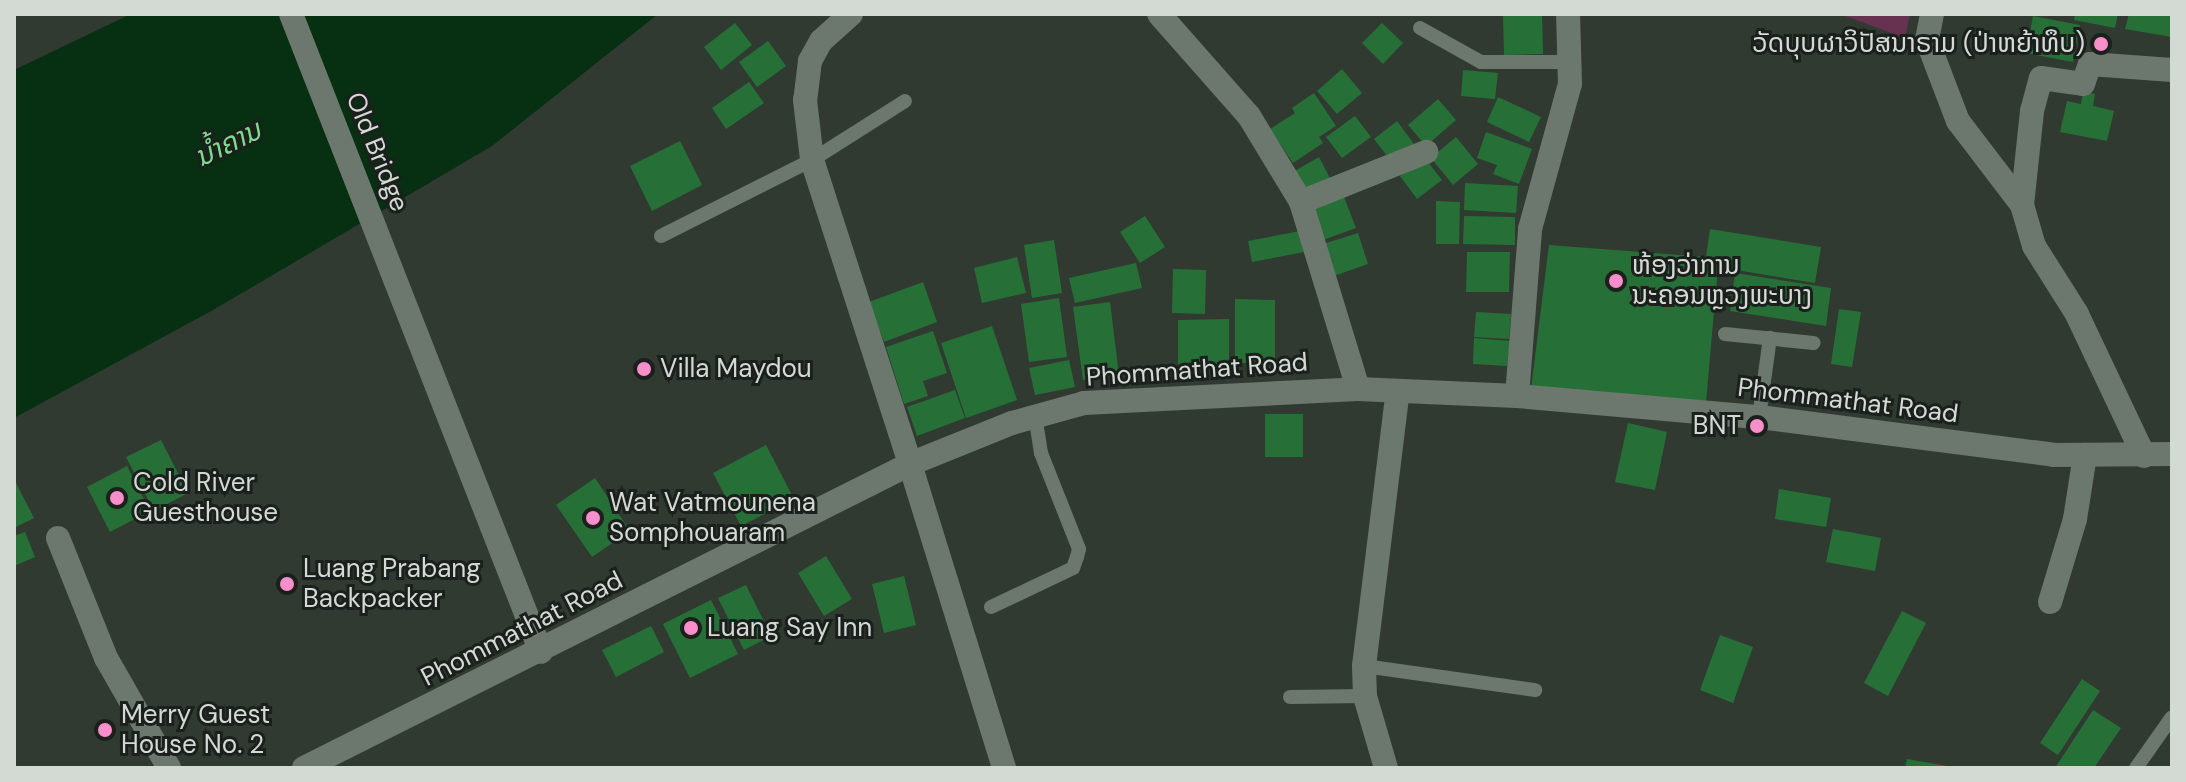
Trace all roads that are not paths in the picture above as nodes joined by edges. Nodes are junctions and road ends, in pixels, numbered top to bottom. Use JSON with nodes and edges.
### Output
{"nodes":[{"id":1,"x":291,"y":14,"type":"edge"},
{"id":2,"x":851,"y":14,"type":"edge"},
{"id":3,"x":1159,"y":14,"type":"edge"},
{"id":4,"x":1568,"y":14,"type":"edge"},
{"id":5,"x":1932,"y":14,"type":"edge"},
{"id":6,"x":1420,"y":28,"type":"dead end"},
{"id":7,"x":1569,"y":62,"type":"junction"},
{"id":8,"x":2172,"y":70,"type":"edge"},
{"id":9,"x":905,"y":101,"type":"dead end"},
{"id":10,"x":1426,"y":152,"type":"dead end"},
{"id":11,"x":812,"y":160,"type":"junction"},
{"id":12,"x":1301,"y":202,"type":"junction"},
{"id":13,"x":2022,"y":205,"type":"junction"},
{"id":14,"x":661,"y":236,"type":"dead end"},
{"id":15,"x":1725,"y":334,"type":"dead end"},
{"id":16,"x":1770,"y":338,"type":"junction"},
{"id":17,"x":1814,"y":343,"type":"dead end"},
{"id":18,"x":1358,"y":389,"type":"junction"},
{"id":19,"x":1398,"y":391,"type":"junction"},
{"id":20,"x":1517,"y":396,"type":"junction"},
{"id":21,"x":1035,"y":417,"type":"junction"},
{"id":22,"x":1759,"y":417,"type":"junction"},
{"id":23,"x":2172,"y":454,"type":"edge"},
{"id":24,"x":2085,"y":455,"type":"junction"},
{"id":25,"x":2144,"y":456,"type":"junction"},
{"id":26,"x":910,"y":464,"type":"junction"},
{"id":27,"x":58,"y":538,"type":"dead end"},
{"id":28,"x":2050,"y":602,"type":"dead end"},
{"id":29,"x":991,"y":607,"type":"dead end"},
{"id":30,"x":541,"y":652,"type":"junction"},
{"id":31,"x":1364,"y":666,"type":"junction"},
{"id":32,"x":1535,"y":690,"type":"dead end"},
{"id":33,"x":1365,"y":696,"type":"junction"},
{"id":34,"x":1290,"y":697,"type":"dead end"},
{"id":35,"x":2172,"y":717,"type":"edge"},
{"id":36,"x":169,"y":768,"type":"edge"},
{"id":37,"x":304,"y":768,"type":"edge"},
{"id":38,"x":1004,"y":768,"type":"edge"},
{"id":39,"x":1386,"y":768,"type":"edge"},
{"id":40,"x":2136,"y":768,"type":"edge"}],
"edges":[{"from":1,"to":30,"type":"street","name":"Old Bridge"},
{"from":2,"to":11,"type":"street"},
{"from":3,"to":12,"type":"street"},
{"from":4,"to":7,"type":"street"},
{"from":5,"to":13,"type":"street"},
{"from":6,"to":7,"type":"lane"},
{"from":7,"to":20,"type":"street"},
{"from":8,"to":13,"type":"street"},
{"from":9,"to":11,"type":"lane"},
{"from":10,"to":12,"type":"street"},
{"from":11,"to":14,"type":"lane"},
{"from":11,"to":26,"type":"street"},
{"from":12,"to":18,"type":"street"},
{"from":13,"to":25,"type":"street"},
{"from":15,"to":16,"type":"lane"},
{"from":16,"to":17,"type":"lane"},
{"from":16,"to":22,"type":"lane"},
{"from":18,"to":19,"type":"street","name":"Phommathat Road"},
{"from":18,"to":21,"type":"street","name":"Phommathat Road"},
{"from":19,"to":20,"type":"street","name":"Phommathat Road"},
{"from":19,"to":31,"type":"street"},
{"from":20,"to":22,"type":"street","name":"Phommathat Road"},
{"from":21,"to":26,"type":"street","name":"Phommathat Road"},
{"from":21,"to":29,"type":"lane"},
{"from":22,"to":24,"type":"street","name":"Phommathat Road"},
{"from":23,"to":25,"type":"street","name":"Phommathat Road"},
{"from":24,"to":25,"type":"street","name":"Phommathat Road"},
{"from":24,"to":28,"type":"street"},
{"from":26,"to":30,"type":"street","name":"Phommathat Road"},
{"from":26,"to":38,"type":"street"},
{"from":27,"to":36,"type":"street"},
{"from":30,"to":37,"type":"street","name":"Phommathat Road"},
{"from":31,"to":32,"type":"lane"},
{"from":31,"to":33,"type":"street"},
{"from":33,"to":34,"type":"lane"},
{"from":33,"to":39,"type":"street"},
{"from":35,"to":40,"type":"lane"}]}
